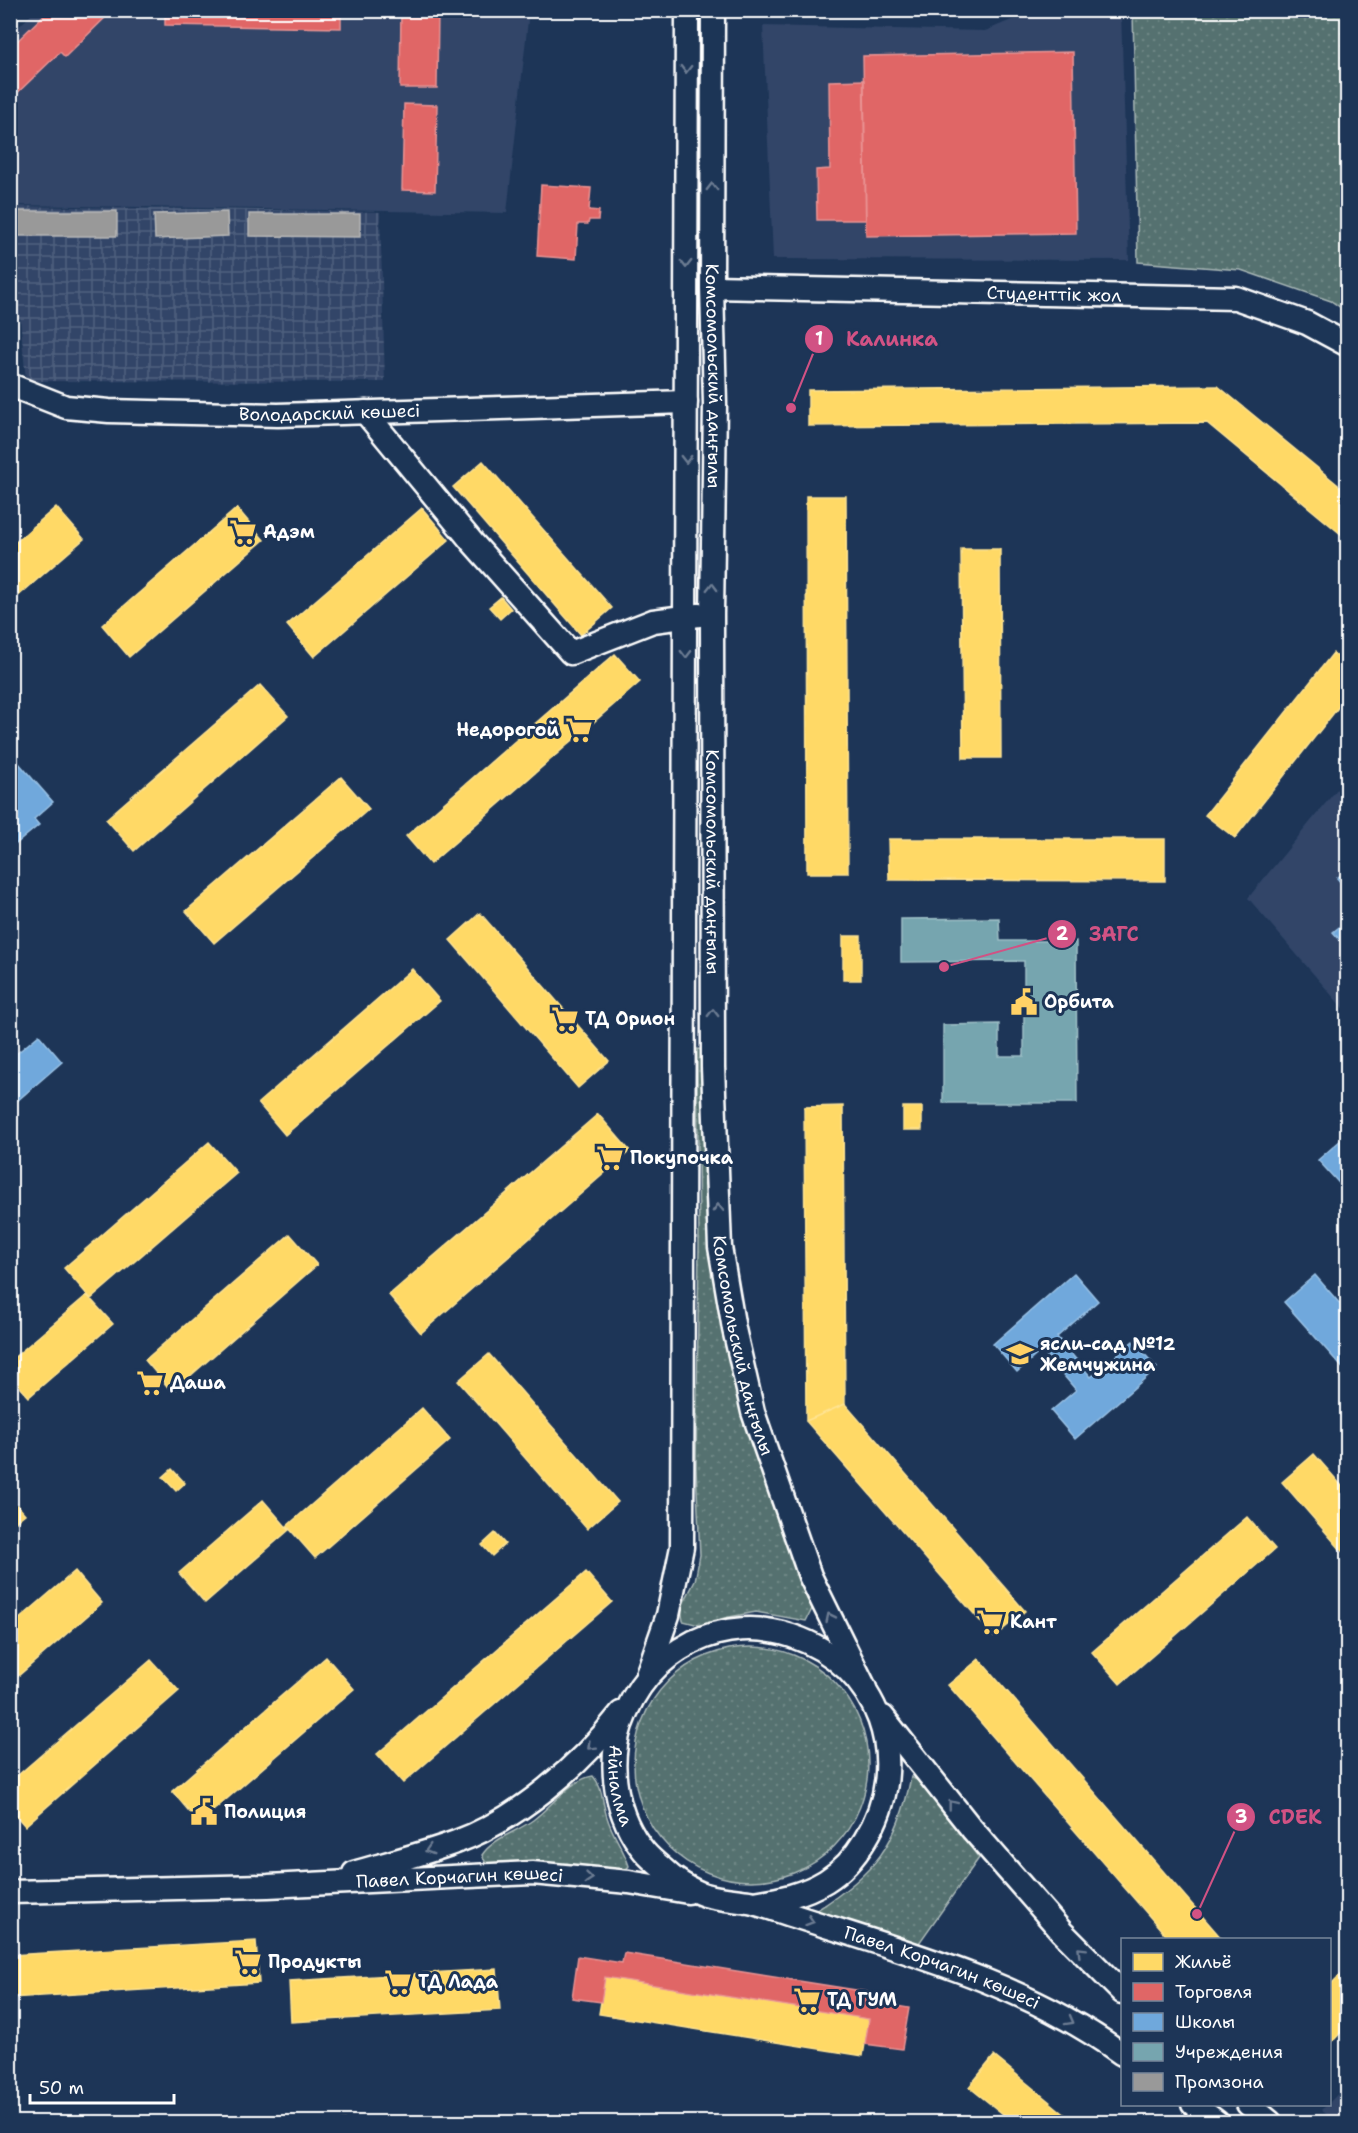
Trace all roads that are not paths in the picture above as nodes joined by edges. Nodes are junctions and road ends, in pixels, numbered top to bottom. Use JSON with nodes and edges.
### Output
{"nodes":[{"id":1,"x":687,"y":10,"type":"edge"},
{"id":2,"x":713,"y":10,"type":"edge"},
{"id":3,"x":686,"y":106,"type":"junction"},
{"id":4,"x":712,"y":106,"type":"junction"},
{"id":5,"x":712,"y":287,"type":"junction"},
{"id":6,"x":1347,"y":345,"type":"edge"},
{"id":7,"x":10,"y":386,"type":"edge"},
{"id":8,"x":686,"y":402,"type":"junction"},
{"id":9,"x":365,"y":412,"type":"junction"},
{"id":10,"x":712,"y":614,"type":"junction"},
{"id":11,"x":686,"y":615,"type":"junction"},
{"id":12,"x":647,"y":1676,"type":"junction"},
{"id":13,"x":865,"y":1688,"type":"junction"},
{"id":14,"x":629,"y":1702,"type":"junction"},
{"id":15,"x":876,"y":1708,"type":"junction"},
{"id":16,"x":321,"y":1883,"type":"junction"},
{"id":17,"x":10,"y":1892,"type":"edge"},
{"id":18,"x":705,"y":1895,"type":"junction"},
{"id":19,"x":754,"y":1903,"type":"junction"},
{"id":20,"x":1121,"y":1991,"type":"edge"},
{"id":21,"x":1121,"y":2053,"type":"edge"},
{"id":22,"x":1196,"y":2106,"type":"edge"},
{"id":23,"x":1250,"y":2106,"type":"edge"},
{"id":24,"x":1217,"y":2122,"type":"edge"},
{"id":25,"x":1270,"y":2122,"type":"edge"}],
"edges":[{"from":1,"to":3,"type":"street","name":"Комсомольский даңғылы","one_way":true},
{"from":2,"to":4,"type":"street","name":"Комсомольский даңғылы"},
{"from":3,"to":4,"type":"street"},
{"from":3,"to":8,"type":"street","name":"Комсомольский даңғылы","one_way":true},
{"from":5,"to":4,"type":"street","name":"Комсомольский даңғылы","one_way":true},
{"from":5,"to":6,"type":"street","name":"Студенттік жол"},
{"from":10,"to":5,"type":"street","name":"Комсомольский даңғылы","one_way":true},
{"from":7,"to":9,"type":"street","name":"Володарский көшесі"},
{"from":8,"to":9,"type":"street","name":"Володарский көшесі"},
{"from":8,"to":11,"type":"street","name":"Комсомольский даңғылы","one_way":true},
{"from":9,"to":11,"type":"street"},
{"from":10,"to":11,"type":"street"},
{"from":13,"to":10,"type":"street","name":"Комсомольский даңғылы","one_way":true},
{"from":11,"to":12,"type":"street","name":"Комсомольский даңғылы","one_way":true},
{"from":12,"to":13,"type":"street","name":"Айналма"},
{"from":12,"to":14,"type":"street","name":"Айналма"},
{"from":13,"to":15,"type":"street","name":"Айналма"},
{"from":14,"to":16,"type":"street","name":"Павел Корчагин көшесі","one_way":true},
{"from":14,"to":18,"type":"street","name":"Айналма"},
{"from":15,"to":19,"type":"street","name":"Айналма"},
{"from":20,"to":15,"type":"street","one_way":true},
{"from":16,"to":17,"type":"street","name":"Павел Корчагин көшесі"},
{"from":16,"to":18,"type":"street","name":"Павел Корчагин көшесі","one_way":true},
{"from":18,"to":19,"type":"street","name":"Айналма"},
{"from":19,"to":21,"type":"street","name":"Павел Корчагин көшесі","one_way":true},
{"from":22,"to":24,"type":"street"},
{"from":23,"to":25,"type":"street"}]}
